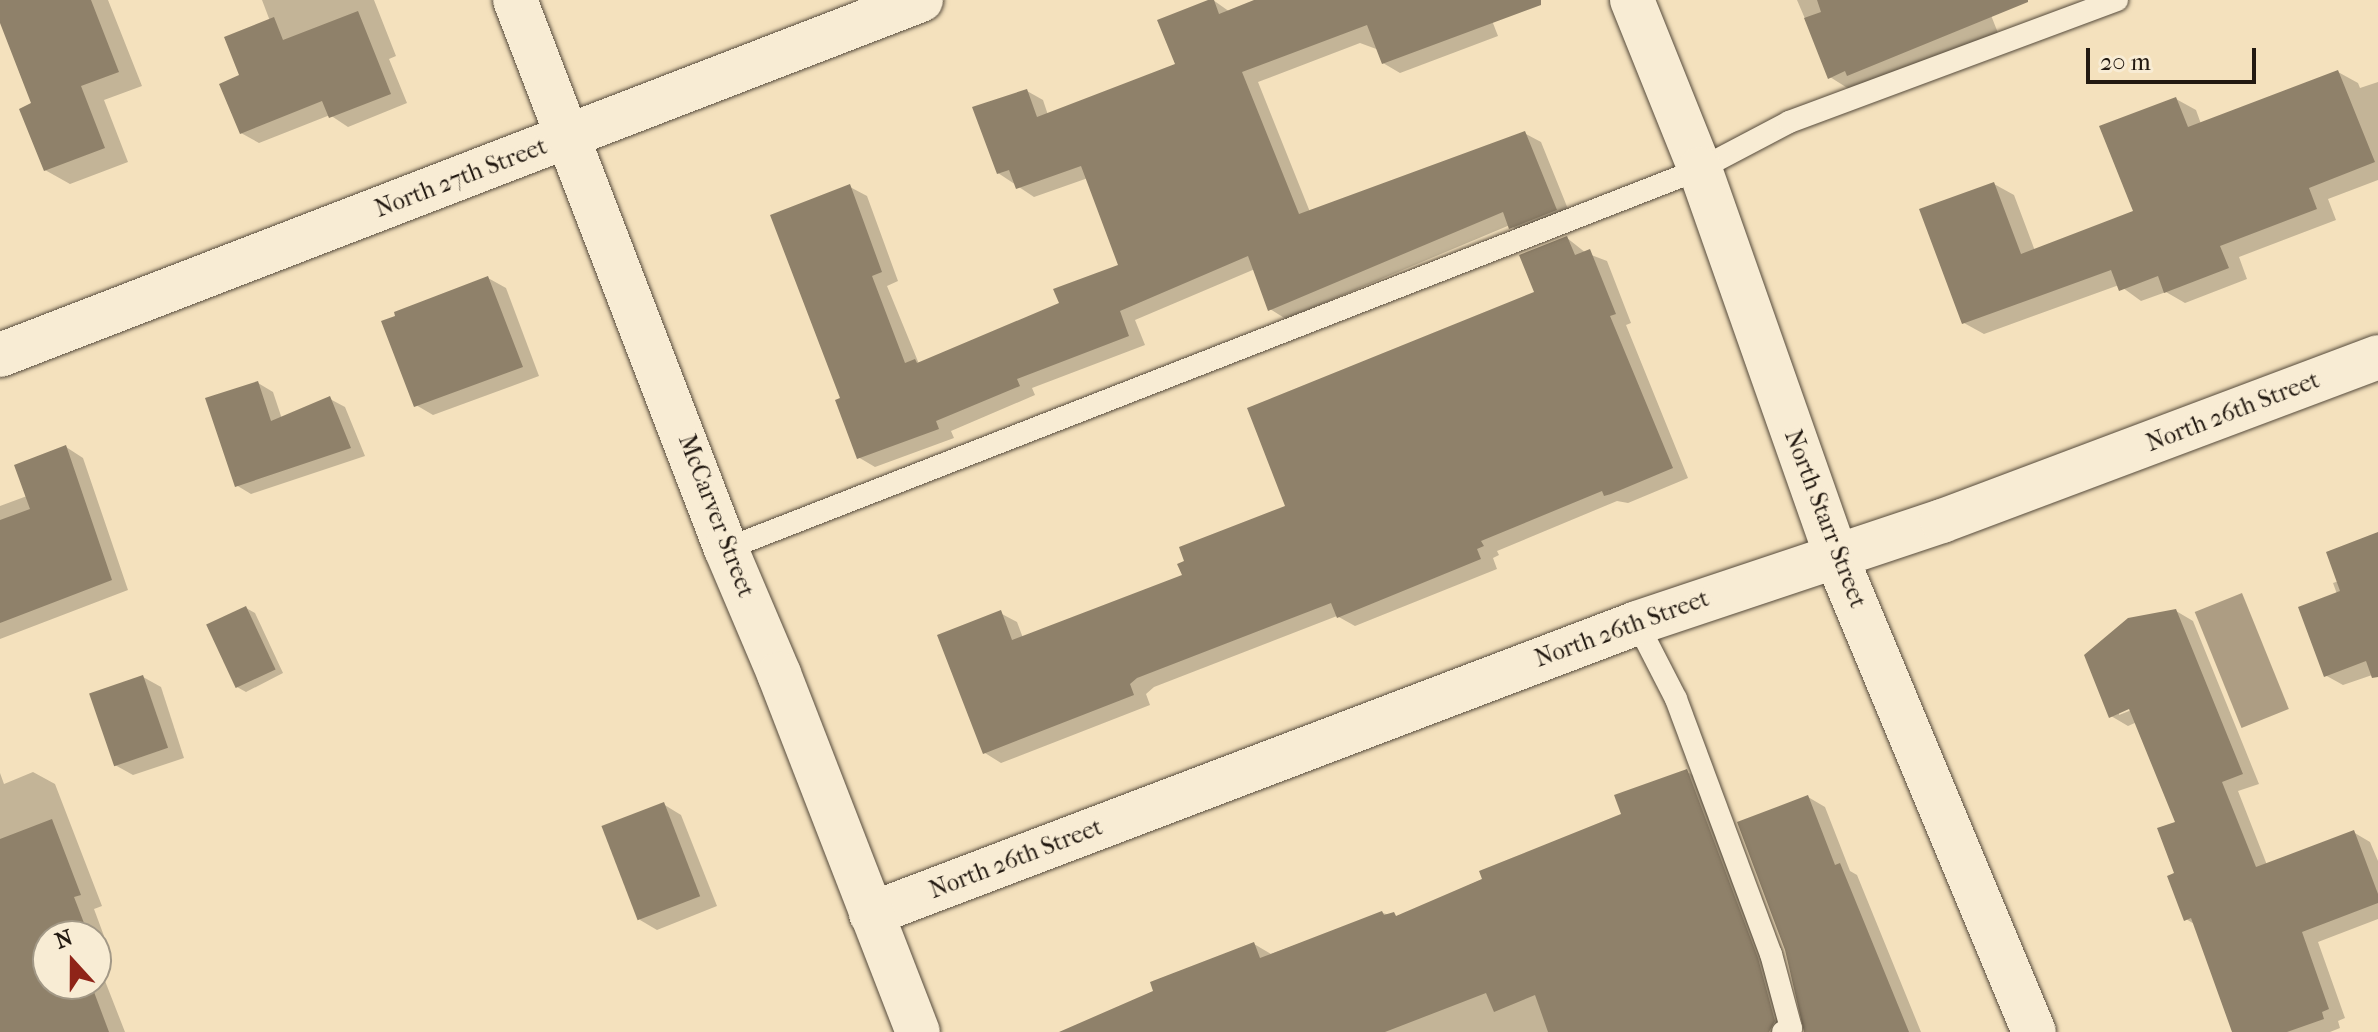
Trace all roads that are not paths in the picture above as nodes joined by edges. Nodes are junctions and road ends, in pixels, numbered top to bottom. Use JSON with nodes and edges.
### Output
{"nodes":[{"id":1,"x":515,"y":0,"type":"edge"},
{"id":2,"x":921,"y":0,"type":"edge"},
{"id":3,"x":1632,"y":0,"type":"edge"},
{"id":4,"x":2117,"y":0,"type":"edge"},
{"id":5,"x":567,"y":137,"type":"junction"},
{"id":6,"x":1700,"y":169,"type":"junction"},
{"id":7,"x":0,"y":355,"type":"edge"},
{"id":8,"x":2378,"y":357,"type":"edge"},
{"id":9,"x":726,"y":549,"type":"junction"},
{"id":10,"x":1837,"y":559,"type":"junction"},
{"id":11,"x":1637,"y":623,"type":"junction"},
{"id":12,"x":871,"y":914,"type":"junction"},
{"id":13,"x":918,"y":1032,"type":"edge"},
{"id":14,"x":1783,"y":1032,"type":"edge"},
{"id":15,"x":2034,"y":1032,"type":"edge"}],
"edges":[{"from":1,"to":5,"type":"street","name":"McCarver Street"},
{"from":2,"to":5,"type":"street","name":"North 27th Street"},
{"from":3,"to":6,"type":"street","name":"North Starr Street"},
{"from":4,"to":6,"type":"lane"},
{"from":5,"to":7,"type":"street","name":"North 27th Street"},
{"from":5,"to":9,"type":"street","name":"McCarver Street"},
{"from":6,"to":9,"type":"lane"},
{"from":6,"to":10,"type":"street","name":"North Starr Street"},
{"from":8,"to":10,"type":"street","name":"North 26th Street"},
{"from":9,"to":12,"type":"street","name":"McCarver Street"},
{"from":10,"to":11,"type":"street","name":"North 26th Street"},
{"from":10,"to":15,"type":"street","name":"North Starr Street"},
{"from":11,"to":12,"type":"street","name":"North 26th Street"},
{"from":11,"to":14,"type":"lane"},
{"from":12,"to":13,"type":"street","name":"McCarver Street"}]}
